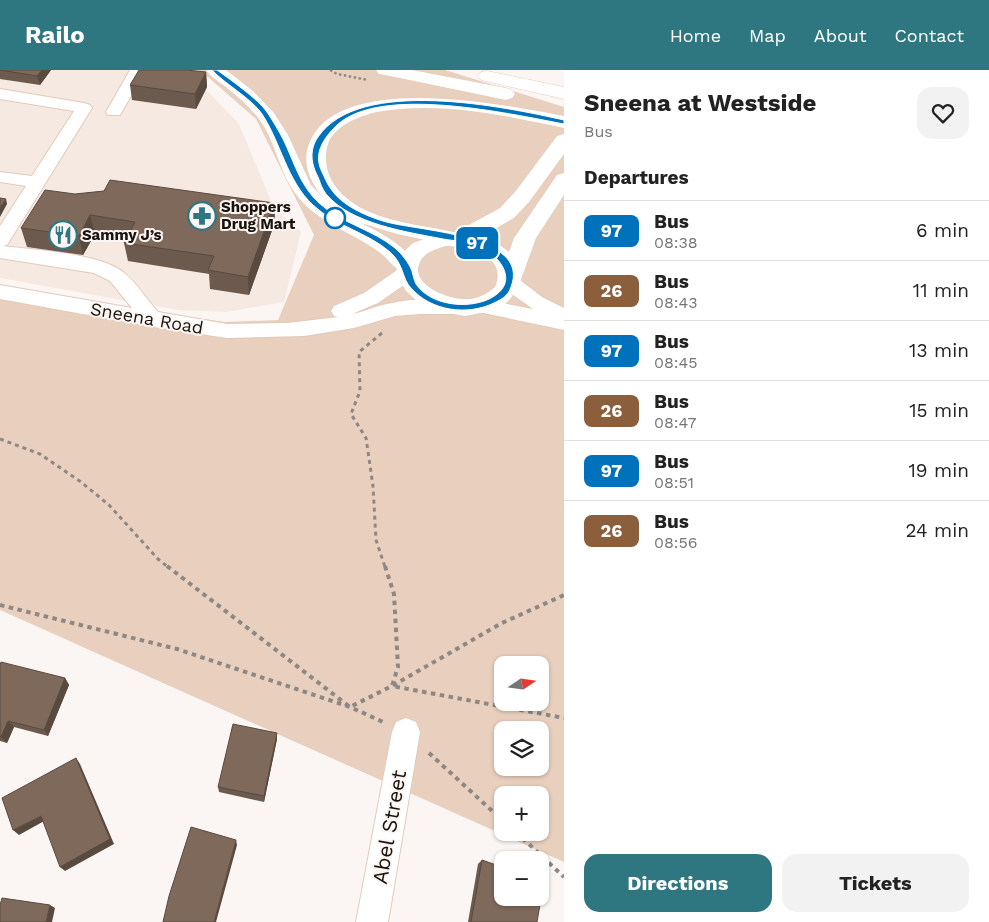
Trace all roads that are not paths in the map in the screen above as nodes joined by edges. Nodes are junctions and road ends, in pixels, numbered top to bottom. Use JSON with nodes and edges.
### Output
{"nodes":[{"id":1,"x":138,"y":70,"type":"edge"},
{"id":2,"x":215,"y":70,"type":"edge"},
{"id":3,"x":385,"y":70,"type":"edge"},
{"id":4,"x":456,"y":70,"type":"edge"},
{"id":5,"x":564,"y":93,"type":"edge"},
{"id":6,"x":0,"y":94,"type":"edge"},
{"id":7,"x":564,"y":107,"type":"edge"},
{"id":8,"x":114,"y":112,"type":"dead end"},
{"id":9,"x":564,"y":122,"type":"edge"},
{"id":10,"x":564,"y":140,"type":"edge"},
{"id":11,"x":0,"y":177,"type":"edge"},
{"id":12,"x":564,"y":179,"type":"edge"},
{"id":13,"x":37,"y":182,"type":"junction"},
{"id":14,"x":457,"y":239,"type":"junction"},
{"id":15,"x":0,"y":241,"type":"edge"},
{"id":16,"x":0,"y":252,"type":"edge"},
{"id":17,"x":407,"y":270,"type":"junction"},
{"id":18,"x":510,"y":281,"type":"junction"},
{"id":19,"x":0,"y":292,"type":"edge"},
{"id":20,"x":480,"y":306,"type":"junction"},
{"id":21,"x":455,"y":307,"type":"junction"},
{"id":22,"x":564,"y":316,"type":"edge"},
{"id":23,"x":154,"y":320,"type":"junction"},
{"id":24,"x":564,"y":323,"type":"edge"},
{"id":25,"x":296,"y":329,"type":"junction"},
{"id":26,"x":406,"y":732,"type":"road end"},
{"id":27,"x":372,"y":922,"type":"edge"}],
"edges":[{"from":1,"to":8,"type":"street"},
{"from":2,"to":17,"type":"main road"},
{"from":3,"to":7,"type":"main road"},
{"from":4,"to":5,"type":"main road"},
{"from":6,"to":13,"type":"street"},
{"from":9,"to":14,"type":"main road"},
{"from":10,"to":14,"type":"main road"},
{"from":11,"to":13,"type":"street"},
{"from":12,"to":18,"type":"main road"},
{"from":13,"to":15,"type":"street"},
{"from":14,"to":17,"type":"main road"},
{"from":14,"to":18,"type":"main road"},
{"from":16,"to":23,"type":"street"},
{"from":17,"to":21,"type":"main road"},
{"from":17,"to":25,"type":"street","name":"Sneena Road"},
{"from":18,"to":20,"type":"main road"},
{"from":18,"to":22,"type":"street"},
{"from":19,"to":23,"type":"street","name":"Sneena Road"},
{"from":20,"to":21,"type":"main road"},
{"from":20,"to":24,"type":"street"},
{"from":21,"to":25,"type":"street","name":"Sneena Road"},
{"from":23,"to":25,"type":"street","name":"Sneena Road"},
{"from":26,"to":27,"type":"street","name":"Abel Street"}]}
